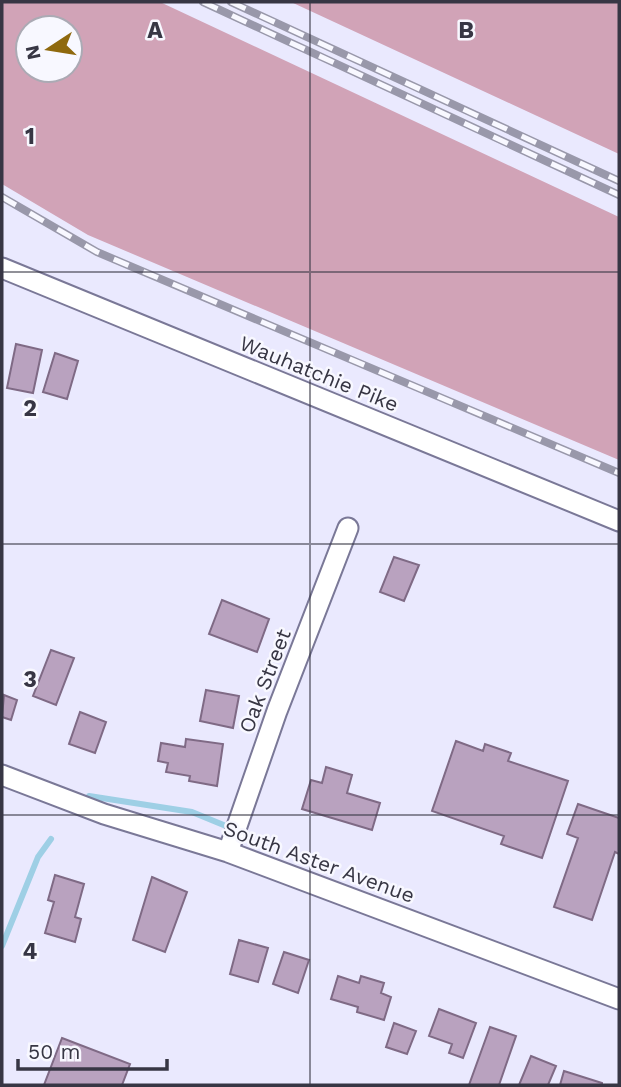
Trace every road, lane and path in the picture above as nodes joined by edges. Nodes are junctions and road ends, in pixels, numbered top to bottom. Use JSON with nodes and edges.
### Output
{"nodes":[{"id":1,"x":2,"y":268,"type":"edge"},
{"id":2,"x":619,"y":521,"type":"edge"},
{"id":3,"x":348,"y":528,"type":"dead end"},
{"id":4,"x":2,"y":775,"type":"edge"},
{"id":5,"x":228,"y":852,"type":"junction"},
{"id":6,"x":619,"y":999,"type":"edge"}],
"edges":[{"from":1,"to":2,"type":"street","name":"Wauhatchie Pike"},
{"from":3,"to":5,"type":"street","name":"Oak Street"},
{"from":4,"to":5,"type":"street","name":"South Aster Avenue"},
{"from":5,"to":6,"type":"street","name":"South Aster Avenue"}]}
